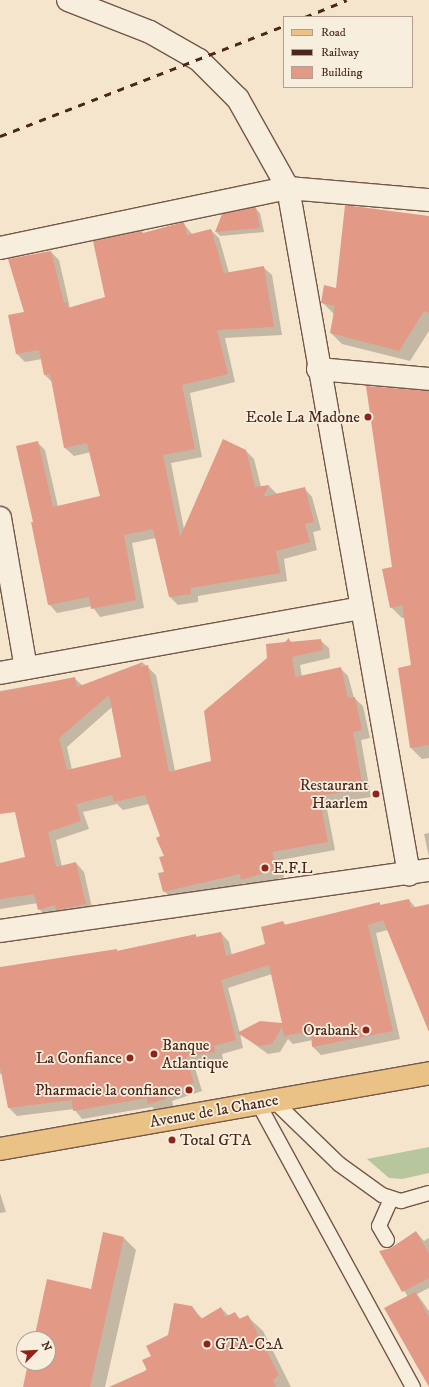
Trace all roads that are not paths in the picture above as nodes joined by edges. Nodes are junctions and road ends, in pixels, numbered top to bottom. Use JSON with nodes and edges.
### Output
{"nodes":[{"id":1,"x":68,"y":0,"type":"edge"},
{"id":2,"x":288,"y":188,"type":"junction"},
{"id":3,"x":429,"y":200,"type":"edge"},
{"id":4,"x":0,"y":248,"type":"edge"},
{"id":5,"x":318,"y":368,"type":"junction"},
{"id":6,"x":429,"y":378,"type":"edge"},
{"id":7,"x":0,"y":518,"type":"edge"},
{"id":8,"x":360,"y":608,"type":"junction"},
{"id":9,"x":26,"y":668,"type":"junction"},
{"id":10,"x":0,"y":673,"type":"edge"},
{"id":11,"x":419,"y":872,"type":"edge"},
{"id":12,"x":0,"y":930,"type":"edge"},
{"id":13,"x":429,"y":1073,"type":"edge"},
{"id":14,"x":265,"y":1102,"type":"junction"},
{"id":15,"x":0,"y":1149,"type":"edge"},
{"id":16,"x":426,"y":1198,"type":"edge"},
{"id":17,"x":391,"y":1199,"type":"junction"},
{"id":18,"x":387,"y":1240,"type":"dead end"},
{"id":19,"x":413,"y":1387,"type":"edge"}],
"edges":[{"from":1,"to":2,"type":"street"},
{"from":2,"to":3,"type":"street"},
{"from":2,"to":4,"type":"street"},
{"from":2,"to":5,"type":"street"},
{"from":5,"to":6,"type":"street"},
{"from":5,"to":8,"type":"street"},
{"from":7,"to":9,"type":"street"},
{"from":8,"to":9,"type":"street"},
{"from":8,"to":11,"type":"street"},
{"from":9,"to":10,"type":"street"},
{"from":11,"to":12,"type":"street"},
{"from":13,"to":14,"type":"main road","name":"Avenue de la Chance"},
{"from":14,"to":15,"type":"main road","name":"Avenue de la Chance"},
{"from":14,"to":17,"type":"lane"},
{"from":14,"to":19,"type":"lane"},
{"from":16,"to":17,"type":"lane"},
{"from":17,"to":18,"type":"lane"}]}
